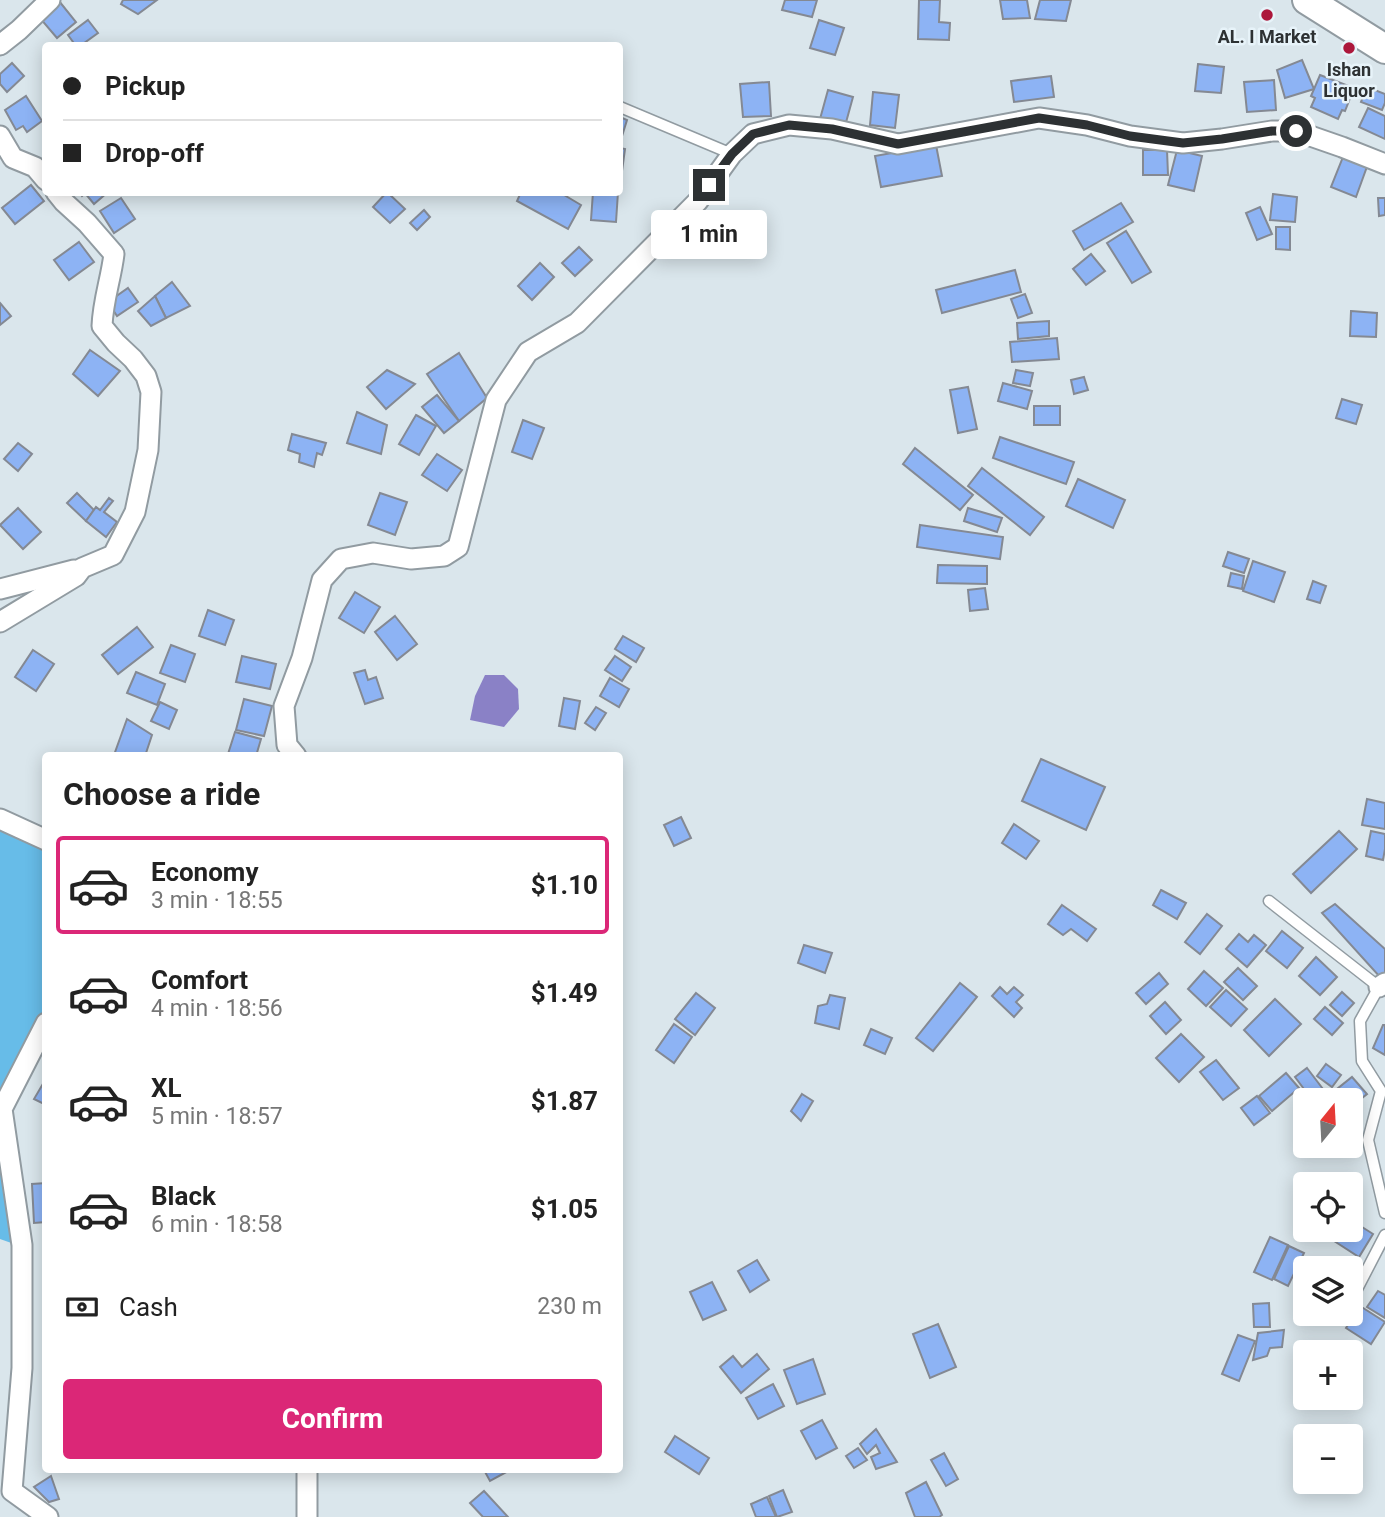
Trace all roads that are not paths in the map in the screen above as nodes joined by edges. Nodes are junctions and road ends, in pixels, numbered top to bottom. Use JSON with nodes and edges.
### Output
{"nodes":[{"id":1,"x":50,"y":0,"type":"edge"},
{"id":2,"x":1307,"y":0,"type":"edge"},
{"id":3,"x":0,"y":45,"type":"edge"},
{"id":4,"x":1385,"y":49,"type":"edge"},
{"id":5,"x":623,"y":108,"type":"edge"},
{"id":6,"x":0,"y":136,"type":"edge"},
{"id":7,"x":732,"y":154,"type":"junction"},
{"id":8,"x":1385,"y":164,"type":"edge"},
{"id":9,"x":42,"y":175,"type":"edge"},
{"id":10,"x":59,"y":196,"type":"edge"},
{"id":11,"x":82,"y":568,"type":"junction"},
{"id":12,"x":0,"y":589,"type":"edge"},
{"id":13,"x":0,"y":622,"type":"edge"},
{"id":14,"x":293,"y":752,"type":"edge"},
{"id":15,"x":0,"y":819,"type":"edge"},
{"id":16,"x":42,"y":838,"type":"edge"},
{"id":17,"x":1269,"y":901,"type":"dead end"},
{"id":18,"x":1382,"y":985,"type":"edge"},
{"id":19,"x":42,"y":1031,"type":"edge"},
{"id":20,"x":1385,"y":1213,"type":"edge"},
{"id":21,"x":1385,"y":1235,"type":"edge"},
{"id":22,"x":1363,"y":1277,"type":"edge"},
{"id":23,"x":307,"y":1473,"type":"edge"},
{"id":24,"x":48,"y":1517,"type":"edge"},
{"id":25,"x":307,"y":1517,"type":"edge"}],
"edges":[{"from":1,"to":3,"type":"street"},
{"from":2,"to":4,"type":"street"},
{"from":5,"to":7,"type":"lane"},
{"from":6,"to":9,"type":"street"},
{"from":7,"to":8,"type":"street"},
{"from":7,"to":14,"type":"street"},
{"from":10,"to":11,"type":"street"},
{"from":11,"to":12,"type":"street"},
{"from":11,"to":13,"type":"street"},
{"from":15,"to":16,"type":"street"},
{"from":17,"to":18,"type":"lane"},
{"from":18,"to":20,"type":"lane"},
{"from":19,"to":24,"type":"street"},
{"from":21,"to":22,"type":"lane"},
{"from":23,"to":25,"type":"street"}]}
